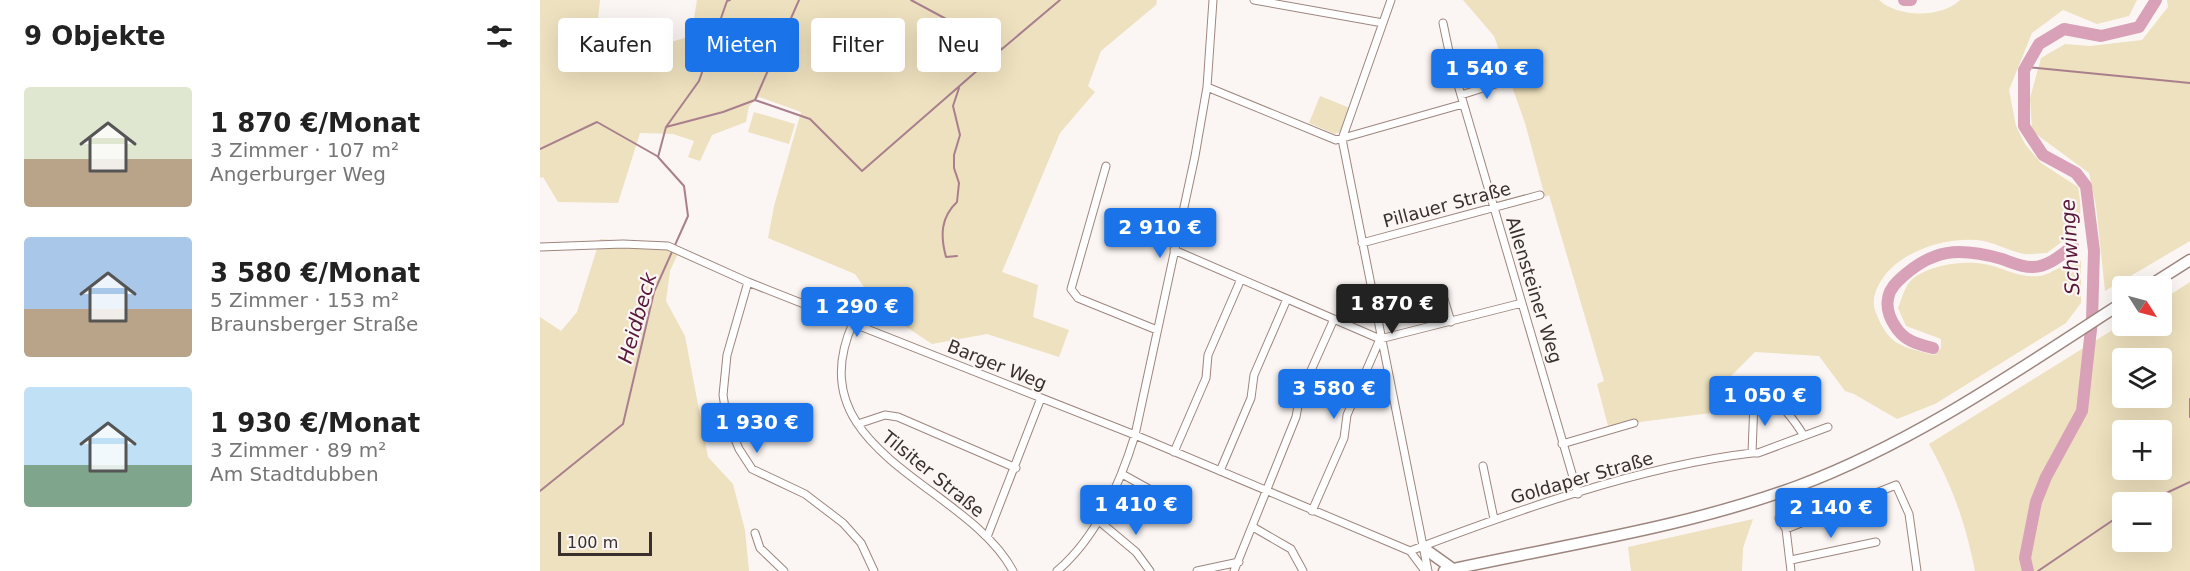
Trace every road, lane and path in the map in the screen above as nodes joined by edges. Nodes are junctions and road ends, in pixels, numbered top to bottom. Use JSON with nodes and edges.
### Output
{"nodes":[{"id":1,"x":1213,"y":0,"type":"edge"},
{"id":2,"x":1254,"y":0,"type":"edge"},
{"id":3,"x":1391,"y":0,"type":"edge"},
{"id":4,"x":1293,"y":3,"type":"edge"},
{"id":5,"x":1383,"y":23,"type":"junction"},
{"id":6,"x":1443,"y":23,"type":"dead end"},
{"id":7,"x":1505,"y":81,"type":"dead end"},
{"id":8,"x":1207,"y":87,"type":"junction"},
{"id":9,"x":1461,"y":95,"type":"junction"},
{"id":10,"x":1463,"y":104,"type":"junction"},
{"id":11,"x":1342,"y":139,"type":"junction"},
{"id":12,"x":1106,"y":166,"type":"dead end"},
{"id":13,"x":1540,"y":195,"type":"dead end"},
{"id":14,"x":1494,"y":208,"type":"junction"},
{"id":15,"x":1362,"y":243,"type":"junction"},
{"id":16,"x":540,"y":247,"type":"edge"},
{"id":17,"x":1174,"y":250,"type":"junction"},
{"id":18,"x":2190,"y":260,"type":"edge"},
{"id":19,"x":2165,"y":276,"type":"edge"},
{"id":20,"x":1241,"y":279,"type":"junction"},
{"id":21,"x":748,"y":282,"type":"junction"},
{"id":22,"x":1442,"y":289,"type":"dead end"},
{"id":23,"x":1287,"y":299,"type":"junction"},
{"id":24,"x":1522,"y":303,"type":"junction"},
{"id":25,"x":2112,"y":310,"type":"edge"},
{"id":26,"x":1334,"y":319,"type":"junction"},
{"id":27,"x":1451,"y":322,"type":"junction"},
{"id":28,"x":853,"y":323,"type":"junction"},
{"id":29,"x":1157,"y":330,"type":"junction"},
{"id":30,"x":1380,"y":339,"type":"junction"},
{"id":31,"x":1041,"y":398,"type":"junction"},
{"id":32,"x":1634,"y":423,"type":"dead end"},
{"id":33,"x":858,"y":424,"type":"junction"},
{"id":34,"x":1828,"y":428,"type":"dead end"},
{"id":35,"x":1135,"y":435,"type":"junction"},
{"id":36,"x":1804,"y":436,"type":"junction"},
{"id":37,"x":1562,"y":444,"type":"junction"},
{"id":38,"x":1174,"y":452,"type":"junction"},
{"id":39,"x":1752,"y":453,"type":"junction"},
{"id":40,"x":1483,"y":466,"type":"dead end"},
{"id":41,"x":1016,"y":468,"type":"junction"},
{"id":42,"x":1220,"y":471,"type":"junction"},
{"id":43,"x":1122,"y":474,"type":"junction"},
{"id":44,"x":1268,"y":492,"type":"junction"},
{"id":45,"x":1578,"y":494,"type":"junction"},
{"id":46,"x":1145,"y":507,"type":"dead end"},
{"id":47,"x":1312,"y":511,"type":"junction"},
{"id":48,"x":1779,"y":518,"type":"dead end"},
{"id":49,"x":1494,"y":519,"type":"junction"},
{"id":50,"x":1099,"y":521,"type":"junction"},
{"id":51,"x":1253,"y":527,"type":"junction"},
{"id":52,"x":1786,"y":529,"type":"junction"},
{"id":53,"x":755,"y":533,"type":"dead end"},
{"id":54,"x":987,"y":537,"type":"junction"},
{"id":55,"x":1876,"y":542,"type":"dead end"},
{"id":56,"x":1424,"y":548,"type":"junction"},
{"id":57,"x":1410,"y":551,"type":"junction"},
{"id":58,"x":1791,"y":560,"type":"junction"},
{"id":59,"x":1239,"y":562,"type":"junction"},
{"id":60,"x":1448,"y":570,"type":"edge"},
{"id":61,"x":784,"y":571,"type":"edge"},
{"id":62,"x":874,"y":571,"type":"edge"},
{"id":63,"x":1013,"y":571,"type":"edge"},
{"id":64,"x":1057,"y":571,"type":"edge"},
{"id":65,"x":1150,"y":571,"type":"edge"},
{"id":66,"x":1197,"y":571,"type":"edge"},
{"id":67,"x":1234,"y":571,"type":"edge"},
{"id":68,"x":1303,"y":571,"type":"edge"},
{"id":69,"x":1427,"y":571,"type":"edge"},
{"id":70,"x":1791,"y":571,"type":"edge"},
{"id":71,"x":1917,"y":571,"type":"edge"}],
"edges":[{"from":1,"to":8,"type":"street"},
{"from":2,"to":4,"type":"street"},
{"from":3,"to":5,"type":"street"},
{"from":4,"to":5,"type":"street"},
{"from":5,"to":11,"type":"street"},
{"from":6,"to":9,"type":"street","name":"Allensteiner Weg"},
{"from":7,"to":9,"type":"street"},
{"from":8,"to":11,"type":"street"},
{"from":8,"to":17,"type":"street"},
{"from":9,"to":10,"type":"street","name":"Allensteiner Weg"},
{"from":10,"to":11,"type":"street"},
{"from":10,"to":14,"type":"street","name":"Allensteiner Weg"},
{"from":11,"to":15,"type":"street"},
{"from":12,"to":29,"type":"street"},
{"from":13,"to":14,"type":"street","name":"Pillauer Straße"},
{"from":14,"to":15,"type":"street","name":"Pillauer Straße"},
{"from":14,"to":24,"type":"street","name":"Allensteiner Weg"},
{"from":15,"to":30,"type":"street"},
{"from":16,"to":21,"type":"street","name":"Barger Weg"},
{"from":17,"to":20,"type":"street"},
{"from":17,"to":29,"type":"street"},
{"from":18,"to":19,"type":"main road"},
{"from":20,"to":23,"type":"street"},
{"from":20,"to":38,"type":"street"},
{"from":21,"to":28,"type":"street","name":"Barger Weg"},
{"from":21,"to":62,"type":"street"},
{"from":22,"to":27,"type":"street"},
{"from":23,"to":26,"type":"street"},
{"from":23,"to":42,"type":"street"},
{"from":24,"to":27,"type":"street"},
{"from":24,"to":37,"type":"street","name":"Allensteiner Weg"},
{"from":25,"to":60,"type":"main road"},
{"from":26,"to":30,"type":"street"},
{"from":26,"to":44,"type":"street"},
{"from":27,"to":30,"type":"street"},
{"from":28,"to":31,"type":"street","name":"Barger Weg"},
{"from":28,"to":33,"type":"street","name":"Tilsiter Straße"},
{"from":29,"to":35,"type":"street"},
{"from":30,"to":47,"type":"street"},
{"from":30,"to":56,"type":"street"},
{"from":31,"to":35,"type":"street","name":"Barger Weg"},
{"from":31,"to":41,"type":"street"},
{"from":32,"to":37,"type":"street"},
{"from":33,"to":41,"type":"street"},
{"from":33,"to":54,"type":"street","name":"Tilsiter Straße"},
{"from":34,"to":36,"type":"street","name":"Goldaper Straße"},
{"from":35,"to":38,"type":"street","name":"Barger Weg"},
{"from":35,"to":43,"type":"street"},
{"from":36,"to":39,"type":"street","name":"Goldaper Straße"},
{"from":36,"to":39,"type":"street"},
{"from":37,"to":45,"type":"street","name":"Allensteiner Weg"},
{"from":38,"to":42,"type":"street","name":"Barger Weg"},
{"from":39,"to":45,"type":"street","name":"Goldaper Straße"},
{"from":40,"to":49,"type":"street"},
{"from":41,"to":54,"type":"street"},
{"from":42,"to":44,"type":"street","name":"Barger Weg"},
{"from":43,"to":46,"type":"street"},
{"from":43,"to":50,"type":"street"},
{"from":44,"to":47,"type":"street","name":"Barger Weg"},
{"from":44,"to":51,"type":"street"},
{"from":45,"to":49,"type":"street","name":"Goldaper Straße"},
{"from":47,"to":57,"type":"street","name":"Barger Weg"},
{"from":48,"to":52,"type":"street"},
{"from":49,"to":56,"type":"street","name":"Goldaper Straße"},
{"from":50,"to":64,"type":"street"},
{"from":50,"to":65,"type":"street"},
{"from":51,"to":59,"type":"street"},
{"from":51,"to":68,"type":"street"},
{"from":52,"to":58,"type":"street"},
{"from":52,"to":71,"type":"street"},
{"from":53,"to":61,"type":"street"},
{"from":54,"to":63,"type":"street","name":"Tilsiter Straße"},
{"from":55,"to":58,"type":"street"},
{"from":56,"to":57,"type":"street","name":"Goldaper Straße"},
{"from":56,"to":60,"type":"main road"},
{"from":56,"to":69,"type":"street"},
{"from":57,"to":69,"type":"street"},
{"from":58,"to":70,"type":"street"},
{"from":59,"to":66,"type":"street"},
{"from":59,"to":67,"type":"street"}]}
